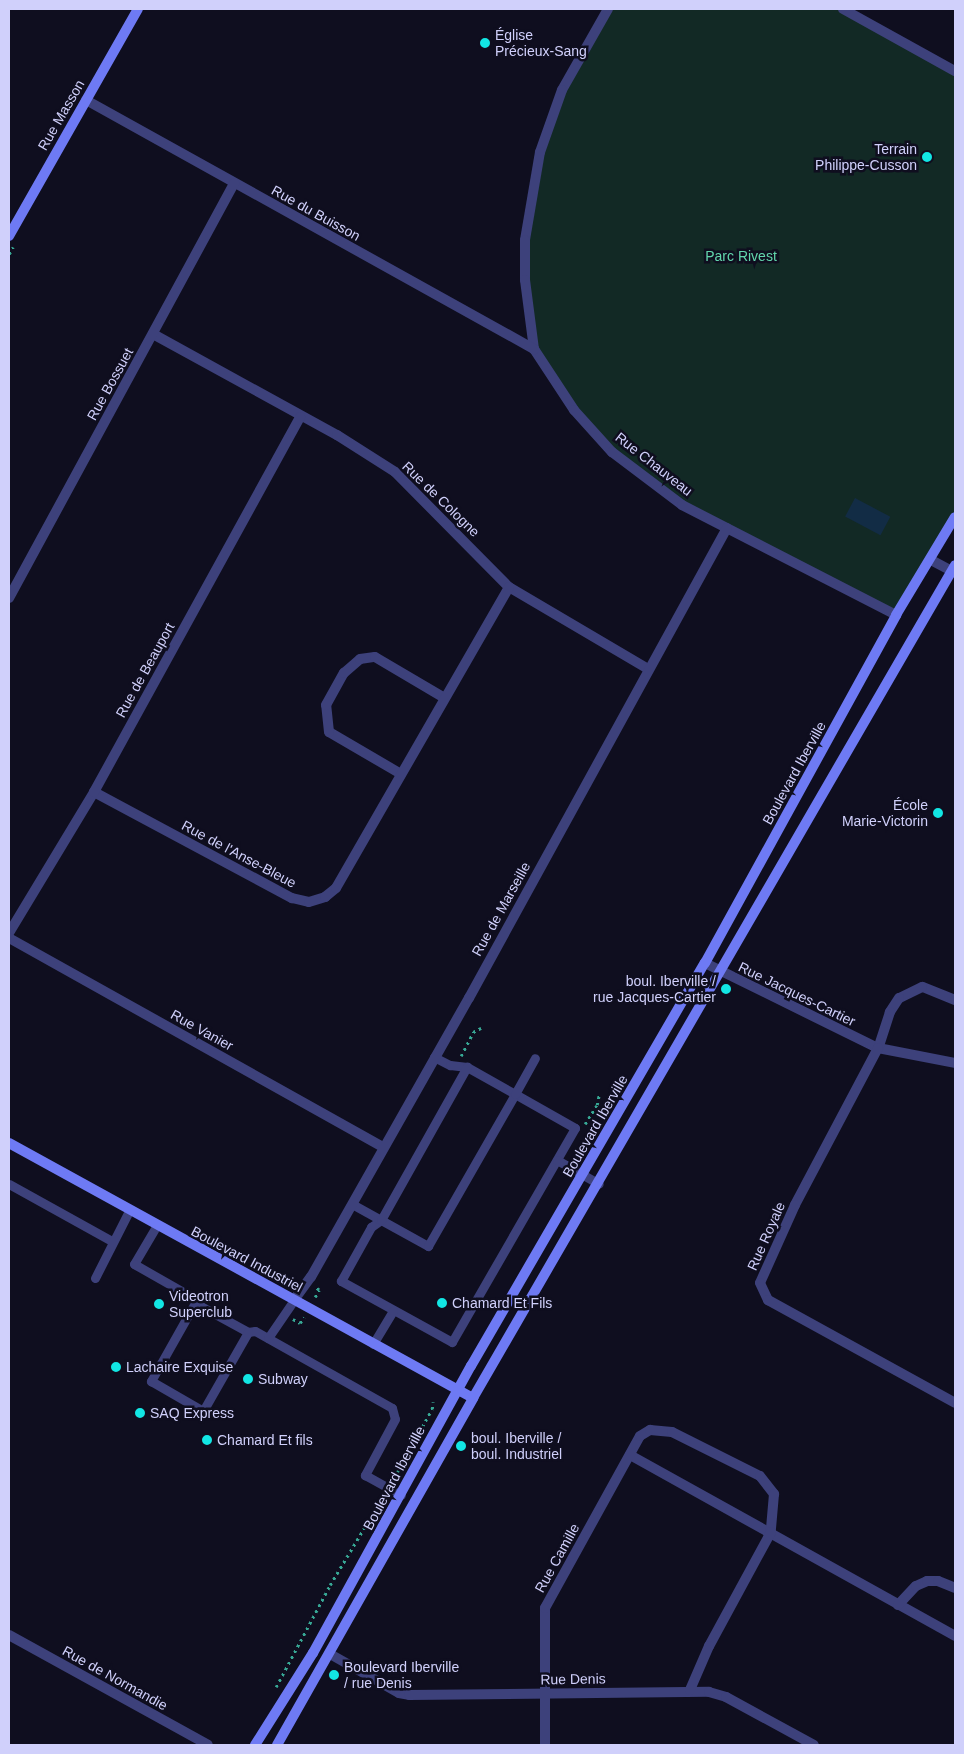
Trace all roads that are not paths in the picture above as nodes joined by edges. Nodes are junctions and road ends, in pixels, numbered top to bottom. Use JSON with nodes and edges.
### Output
{"nodes":[{"id":1,"x":138,"y":9,"type":"edge"},
{"id":2,"x":608,"y":9,"type":"edge"},
{"id":3,"x":843,"y":9,"type":"edge"},
{"id":4,"x":955,"y":71,"type":"edge"},
{"id":5,"x":86,"y":100,"type":"junction"},
{"id":6,"x":234,"y":183,"type":"junction"},
{"id":7,"x":9,"y":236,"type":"edge"},
{"id":8,"x":154,"y":334,"type":"junction"},
{"id":9,"x":534,"y":349,"type":"junction"},
{"id":10,"x":300,"y":417,"type":"junction"},
{"id":11,"x":955,"y":517,"type":"edge"},
{"id":12,"x":727,"y":528,"type":"junction"},
{"id":13,"x":931,"y":560,"type":"junction"},
{"id":14,"x":954,"y":570,"type":"edge"},
{"id":15,"x":509,"y":587,"type":"junction"},
{"id":16,"x":9,"y":598,"type":"edge"},
{"id":17,"x":896,"y":615,"type":"junction"},
{"id":18,"x":648,"y":669,"type":"junction"},
{"id":19,"x":444,"y":697,"type":"junction"},
{"id":20,"x":401,"y":774,"type":"junction"},
{"id":21,"x":94,"y":792,"type":"junction"},
{"id":22,"x":9,"y":933,"type":"edge"},
{"id":23,"x":9,"y":938,"type":"edge"},
{"id":24,"x":705,"y":963,"type":"junction"},
{"id":25,"x":721,"y":972,"type":"junction"},
{"id":26,"x":955,"y":1000,"type":"edge"},
{"id":27,"x":878,"y":1048,"type":"junction"},
{"id":28,"x":434,"y":1057,"type":"junction"},
{"id":29,"x":536,"y":1058,"type":"dead end"},
{"id":30,"x":955,"y":1062,"type":"edge"},
{"id":31,"x":463,"y":1066,"type":"junction"},
{"id":32,"x":515,"y":1094,"type":"junction"},
{"id":33,"x":9,"y":1142,"type":"edge"},
{"id":34,"x":383,"y":1147,"type":"junction"},
{"id":35,"x":557,"y":1160,"type":"junction"},
{"id":36,"x":583,"y":1174,"type":"junction"},
{"id":37,"x":9,"y":1184,"type":"edge"},
{"id":38,"x":599,"y":1184,"type":"junction"},
{"id":39,"x":352,"y":1204,"type":"junction"},
{"id":40,"x":129,"y":1211,"type":"junction"},
{"id":41,"x":382,"y":1220,"type":"junction"},
{"id":42,"x":157,"y":1226,"type":"junction"},
{"id":43,"x":112,"y":1241,"type":"junction"},
{"id":44,"x":95,"y":1278,"type":"dead end"},
{"id":45,"x":294,"y":1300,"type":"junction"},
{"id":46,"x":194,"y":1304,"type":"junction"},
{"id":47,"x":393,"y":1311,"type":"junction"},
{"id":48,"x":248,"y":1332,"type":"junction"},
{"id":49,"x":268,"y":1338,"type":"junction"},
{"id":50,"x":373,"y":1344,"type":"junction"},
{"id":51,"x":458,"y":1390,"type":"junction"},
{"id":52,"x":473,"y":1398,"type":"junction"},
{"id":53,"x":955,"y":1403,"type":"edge"},
{"id":54,"x":630,"y":1454,"type":"junction"},
{"id":55,"x":401,"y":1494,"type":"junction"},
{"id":56,"x":771,"y":1532,"type":"junction"},
{"id":57,"x":955,"y":1588,"type":"edge"},
{"id":58,"x":898,"y":1605,"type":"junction"},
{"id":59,"x":9,"y":1635,"type":"edge"},
{"id":60,"x":955,"y":1636,"type":"edge"},
{"id":61,"x":330,"y":1654,"type":"junction"},
{"id":62,"x":690,"y":1690,"type":"junction"},
{"id":63,"x":545,"y":1694,"type":"junction"},
{"id":64,"x":208,"y":1745,"type":"edge"},
{"id":65,"x":254,"y":1745,"type":"edge"},
{"id":66,"x":277,"y":1745,"type":"edge"},
{"id":67,"x":545,"y":1745,"type":"edge"},
{"id":68,"x":814,"y":1745,"type":"edge"}],
"edges":[{"from":1,"to":5,"type":"street","name":"Rue Masson"},
{"from":2,"to":9,"type":"street","name":"Rue Chauveau"},
{"from":3,"to":4,"type":"street"},
{"from":5,"to":6,"type":"street","name":"Rue du Buisson"},
{"from":5,"to":7,"type":"street","name":"Rue Masson"},
{"from":6,"to":8,"type":"street","name":"Rue Bossuet"},
{"from":6,"to":9,"type":"street","name":"Rue du Buisson"},
{"from":8,"to":10,"type":"street","name":"Rue de Cologne"},
{"from":8,"to":16,"type":"street","name":"Rue Bossuet"},
{"from":9,"to":12,"type":"street","name":"Rue Chauveau"},
{"from":10,"to":15,"type":"street","name":"Rue de Cologne"},
{"from":10,"to":21,"type":"street","name":"Rue de Beauport"},
{"from":11,"to":13,"type":"street","name":"Boulevard Iberville"},
{"from":12,"to":17,"type":"street","name":"Rue Chauveau"},
{"from":12,"to":18,"type":"street","name":"Rue de Marseille"},
{"from":13,"to":14,"type":"street"},
{"from":13,"to":17,"type":"street","name":"Boulevard Iberville"},
{"from":14,"to":25,"type":"street","name":"Boulevard Iberville"},
{"from":15,"to":18,"type":"street","name":"Rue de Cologne"},
{"from":15,"to":19,"type":"street","name":"Rue de l'Anse-Bleue"},
{"from":17,"to":24,"type":"street","name":"Boulevard Iberville"},
{"from":18,"to":28,"type":"street","name":"Rue de Marseille"},
{"from":19,"to":20,"type":"street","name":"Rue de l'Anse-Bleue"},
{"from":19,"to":20,"type":"street"},
{"from":20,"to":21,"type":"street","name":"Rue de l'Anse-Bleue"},
{"from":21,"to":22,"type":"street","name":"Rue de Beauport"},
{"from":23,"to":34,"type":"street","name":"Rue Vanier"},
{"from":24,"to":25,"type":"street","name":"Rue Jacques-Cartier"},
{"from":24,"to":36,"type":"street","name":"Boulevard Iberville"},
{"from":25,"to":27,"type":"street","name":"Rue Jacques-Cartier"},
{"from":25,"to":38,"type":"street","name":"Boulevard Iberville"},
{"from":26,"to":27,"type":"street"},
{"from":27,"to":30,"type":"street","name":"Rue Jacques-Cartier"},
{"from":27,"to":53,"type":"street","name":"Rue Royale"},
{"from":28,"to":31,"type":"lane"},
{"from":28,"to":34,"type":"street","name":"Rue de Marseille"},
{"from":29,"to":32,"type":"lane"},
{"from":31,"to":32,"type":"lane"},
{"from":31,"to":41,"type":"lane"},
{"from":32,"to":35,"type":"lane"},
{"from":32,"to":41,"type":"lane"},
{"from":33,"to":40,"type":"street","name":"Boulevard Industriel"},
{"from":34,"to":39,"type":"street","name":"Rue de Marseille"},
{"from":35,"to":36,"type":"lane"},
{"from":35,"to":47,"type":"lane"},
{"from":36,"to":38,"type":"lane"},
{"from":36,"to":51,"type":"street","name":"Boulevard Iberville"},
{"from":37,"to":43,"type":"lane"},
{"from":38,"to":52,"type":"street","name":"Boulevard Iberville"},
{"from":39,"to":41,"type":"lane"},
{"from":39,"to":45,"type":"street","name":"Rue de Marseille"},
{"from":40,"to":42,"type":"street","name":"Boulevard Industriel"},
{"from":40,"to":43,"type":"lane"},
{"from":41,"to":47,"type":"lane"},
{"from":42,"to":45,"type":"street","name":"Boulevard Industriel"},
{"from":42,"to":46,"type":"lane"},
{"from":43,"to":44,"type":"lane"},
{"from":45,"to":49,"type":"lane"},
{"from":45,"to":50,"type":"street","name":"Boulevard Industriel"},
{"from":46,"to":48,"type":"lane"},
{"from":46,"to":48,"type":"lane"},
{"from":47,"to":50,"type":"lane"},
{"from":48,"to":49,"type":"lane"},
{"from":49,"to":55,"type":"lane"},
{"from":50,"to":51,"type":"street","name":"Boulevard Industriel"},
{"from":51,"to":52,"type":"street","name":"Boulevard Industriel"},
{"from":51,"to":55,"type":"street","name":"Boulevard Iberville"},
{"from":52,"to":61,"type":"street","name":"Boulevard Iberville"},
{"from":54,"to":56,"type":"street"},
{"from":54,"to":56,"type":"street","name":"Rue Camille"},
{"from":54,"to":63,"type":"street","name":"Rue Camille"},
{"from":55,"to":65,"type":"street","name":"Boulevard Iberville"},
{"from":56,"to":58,"type":"street"},
{"from":56,"to":62,"type":"street","name":"Rue Camille"},
{"from":57,"to":58,"type":"street"},
{"from":58,"to":60,"type":"street"},
{"from":59,"to":64,"type":"street","name":"Rue de Normandie"},
{"from":61,"to":63,"type":"street","name":"Rue Denis"},
{"from":61,"to":66,"type":"street","name":"Boulevard Iberville"},
{"from":62,"to":63,"type":"street","name":"Rue Denis"},
{"from":62,"to":68,"type":"street","name":"Rue Denis"},
{"from":63,"to":67,"type":"street","name":"Rue Camille"}]}
